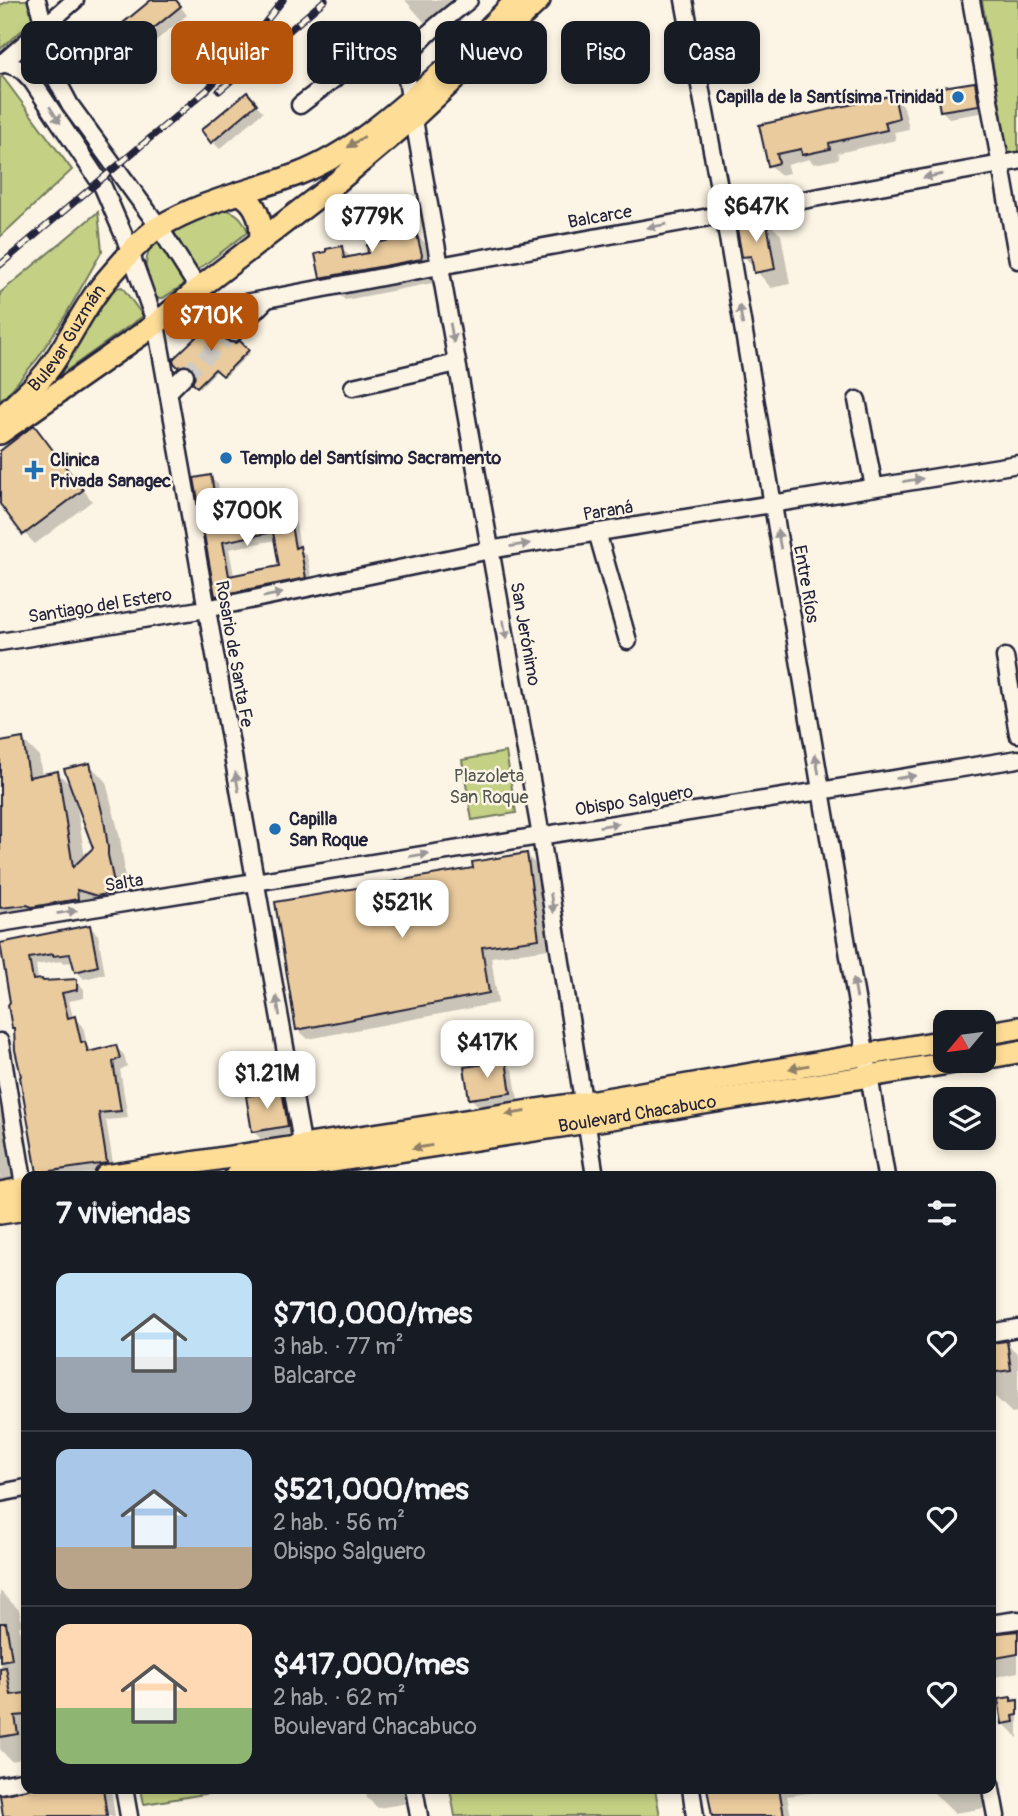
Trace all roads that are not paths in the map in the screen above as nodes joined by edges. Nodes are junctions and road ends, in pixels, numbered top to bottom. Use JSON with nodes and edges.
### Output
{"nodes":[{"id":1,"x":37,"y":0,"type":"edge"},
{"id":2,"x":75,"y":0,"type":"edge"},
{"id":3,"x":469,"y":0,"type":"edge"},
{"id":4,"x":517,"y":0,"type":"edge"},
{"id":5,"x":539,"y":0,"type":"edge"},
{"id":6,"x":684,"y":0,"type":"edge"},
{"id":7,"x":971,"y":0,"type":"edge"},
{"id":8,"x":43,"y":21,"type":"edge"},
{"id":9,"x":50,"y":21,"type":"edge"},
{"id":10,"x":421,"y":42,"type":"edge"},
{"id":11,"x":21,"y":46,"type":"edge"},
{"id":12,"x":1,"y":64,"type":"edge"},
{"id":13,"x":60,"y":84,"type":"edge"},
{"id":14,"x":327,"y":84,"type":"edge"},
{"id":15,"x":408,"y":84,"type":"edge"},
{"id":16,"x":300,"y":105,"type":"dead end"},
{"id":17,"x":412,"y":108,"type":"junction"},
{"id":18,"x":1018,"y":161,"type":"edge"},
{"id":19,"x":1000,"y":164,"type":"junction"},
{"id":20,"x":131,"y":190,"type":"junction"},
{"id":21,"x":239,"y":192,"type":"junction"},
{"id":22,"x":202,"y":207,"type":"junction"},
{"id":23,"x":724,"y":214,"type":"junction"},
{"id":24,"x":159,"y":227,"type":"junction"},
{"id":25,"x":260,"y":242,"type":"junction"},
{"id":26,"x":130,"y":253,"type":"junction"},
{"id":27,"x":1018,"y":260,"type":"edge"},
{"id":28,"x":440,"y":266,"type":"junction"},
{"id":29,"x":198,"y":289,"type":"junction"},
{"id":30,"x":267,"y":299,"type":"junction"},
{"id":31,"x":156,"y":324,"type":"junction"},
{"id":32,"x":233,"y":333,"type":"tunnel mouth"},
{"id":33,"x":457,"y":363,"type":"junction"},
{"id":34,"x":185,"y":375,"type":"tunnel mouth"},
{"id":35,"x":353,"y":387,"type":"dead end"},
{"id":36,"x":168,"y":393,"type":"junction"},
{"id":37,"x":857,"y":400,"type":"dead end"},
{"id":38,"x":0,"y":418,"type":"edge"},
{"id":39,"x":0,"y":433,"type":"edge"},
{"id":40,"x":1018,"y":464,"type":"edge"},
{"id":41,"x":874,"y":487,"type":"junction"},
{"id":42,"x":773,"y":503,"type":"junction"},
{"id":43,"x":597,"y":532,"type":"junction"},
{"id":44,"x":490,"y":550,"type":"junction"},
{"id":45,"x":206,"y":609,"type":"junction"},
{"id":46,"x":628,"y":641,"type":"dead end"},
{"id":47,"x":0,"y":642,"type":"edge"},
{"id":48,"x":1005,"y":657,"type":"dead end"},
{"id":49,"x":1018,"y":734,"type":"edge"},
{"id":50,"x":1018,"y":759,"type":"edge"},
{"id":51,"x":821,"y":790,"type":"junction"},
{"id":52,"x":541,"y":836,"type":"junction"},
{"id":53,"x":255,"y":881,"type":"junction"},
{"id":54,"x":0,"y":923,"type":"edge"},
{"id":55,"x":1018,"y":1028,"type":"edge"},
{"id":56,"x":996,"y":1032,"type":"edge"},
{"id":57,"x":0,"y":1042,"type":"edge"},
{"id":58,"x":933,"y":1045,"type":"edge"},
{"id":59,"x":1018,"y":1052,"type":"edge"},
{"id":60,"x":996,"y":1056,"type":"edge"},
{"id":61,"x":933,"y":1062,"type":"edge"},
{"id":62,"x":868,"y":1066,"type":"junction"},
{"id":63,"x":4,"y":1090,"type":"edge"},
{"id":64,"x":585,"y":1112,"type":"junction"},
{"id":65,"x":306,"y":1162,"type":"edge"},
{"id":66,"x":177,"y":1171,"type":"edge"},
{"id":67,"x":261,"y":1171,"type":"edge"},
{"id":68,"x":594,"y":1171,"type":"edge"},
{"id":69,"x":885,"y":1171,"type":"edge"},
{"id":70,"x":21,"y":1172,"type":"edge"},
{"id":71,"x":0,"y":1193,"type":"edge"},
{"id":72,"x":21,"y":1195,"type":"edge"},
{"id":73,"x":21,"y":1199,"type":"edge"},
{"id":74,"x":0,"y":1213,"type":"edge"},
{"id":75,"x":1018,"y":1328,"type":"edge"},
{"id":76,"x":996,"y":1332,"type":"edge"},
{"id":77,"x":21,"y":1490,"type":"edge"},
{"id":78,"x":0,"y":1493,"type":"edge"},
{"id":79,"x":1018,"y":1620,"type":"edge"},
{"id":80,"x":996,"y":1623,"type":"edge"},
{"id":81,"x":21,"y":1781,"type":"edge"},
{"id":82,"x":0,"y":1785,"type":"edge"},
{"id":83,"x":125,"y":1794,"type":"edge"},
{"id":84,"x":415,"y":1794,"type":"edge"},
{"id":85,"x":692,"y":1794,"type":"edge"},
{"id":86,"x":992,"y":1794,"type":"edge"},
{"id":87,"x":129,"y":1816,"type":"edge"},
{"id":88,"x":419,"y":1816,"type":"edge"},
{"id":89,"x":695,"y":1816,"type":"edge"},
{"id":90,"x":996,"y":1816,"type":"edge"}],
"edges":[{"from":1,"to":8,"type":"street"},
{"from":2,"to":9,"type":"street"},
{"from":3,"to":10,"type":"street"},
{"from":4,"to":17,"type":"main road"},
{"from":5,"to":17,"type":"main road"},
{"from":6,"to":23,"type":"street","name":"Entre Ríos"},
{"from":7,"to":19,"type":"street"},
{"from":11,"to":12,"type":"street"},
{"from":12,"to":26,"type":"street","name":"Rosario de Santa Fe","one_way":true},
{"from":13,"to":20,"type":"street"},
{"from":14,"to":16,"type":"street"},
{"from":15,"to":17,"type":"street","name":"San Jerónimo"},
{"from":17,"to":21,"type":"main road","name":"Bulevar Guzmán","one_way":true},
{"from":17,"to":25,"type":"main road","name":"Bulevar Guzmán"},
{"from":17,"to":28,"type":"street","name":"San Jerónimo"},
{"from":18,"to":19,"type":"street","name":"Balcarce"},
{"from":19,"to":23,"type":"street","name":"Balcarce","one_way":true},
{"from":19,"to":27,"type":"street"},
{"from":20,"to":22,"type":"street"},
{"from":20,"to":24,"type":"street"},
{"from":21,"to":22,"type":"main road","name":"Bulevar Guzmán"},
{"from":21,"to":25,"type":"main road"},
{"from":22,"to":24,"type":"main road","name":"Bulevar Guzmán"},
{"from":23,"to":28,"type":"street","name":"Balcarce","one_way":true},
{"from":42,"to":23,"type":"street","name":"Entre Ríos","one_way":true},
{"from":24,"to":26,"type":"main road","name":"Bulevar Guzmán"},
{"from":24,"to":29,"type":"street"},
{"from":25,"to":29,"type":"main road","name":"Bulevar Guzmán"},
{"from":26,"to":31,"type":"street","name":"Rosario de Santa Fe"},
{"from":26,"to":38,"type":"main road","name":"Bulevar Guzmán"},
{"from":28,"to":30,"type":"street","name":"Balcarce"},
{"from":28,"to":33,"type":"street","name":"San Jerónimo","one_way":true},
{"from":29,"to":30,"type":"street","name":"Balcarce"},
{"from":29,"to":31,"type":"main road","name":"Bulevar Guzmán"},
{"from":30,"to":32,"type":"street"},
{"from":31,"to":36,"type":"street","name":"Rosario de Santa Fe"},
{"from":31,"to":39,"type":"main road","name":"Bulevar Guzmán"},
{"from":33,"to":35,"type":"street"},
{"from":33,"to":44,"type":"street","name":"San Jerónimo"},
{"from":34,"to":36,"type":"street"},
{"from":36,"to":45,"type":"street","name":"Rosario de Santa Fe"},
{"from":37,"to":41,"type":"street"},
{"from":41,"to":40,"type":"street","name":"Paraná","one_way":true},
{"from":41,"to":42,"type":"street","name":"Paraná"},
{"from":42,"to":43,"type":"street","name":"Paraná"},
{"from":51,"to":42,"type":"street","name":"Entre Ríos","one_way":true},
{"from":44,"to":43,"type":"street","name":"Paraná","one_way":true},
{"from":43,"to":46,"type":"street"},
{"from":45,"to":44,"type":"street","name":"Paraná","one_way":true},
{"from":44,"to":52,"type":"street","name":"San Jerónimo","one_way":true},
{"from":45,"to":47,"type":"street","name":"Santiago del Estero"},
{"from":53,"to":45,"type":"street","name":"Rosario de Santa Fe","one_way":true},
{"from":48,"to":49,"type":"street"},
{"from":51,"to":50,"type":"street","name":"Obispo Salguero","one_way":true},
{"from":52,"to":51,"type":"street","name":"Obispo Salguero","one_way":true},
{"from":62,"to":51,"type":"street","name":"Entre Ríos","one_way":true},
{"from":53,"to":52,"type":"street","name":"Obispo Salguero","one_way":true},
{"from":52,"to":64,"type":"street","name":"San Jerónimo","one_way":true},
{"from":54,"to":53,"type":"street","name":"Salta","one_way":true},
{"from":65,"to":53,"type":"street","name":"Rosario de Santa Fe","one_way":true},
{"from":55,"to":56,"type":"main road"},
{"from":57,"to":63,"type":"street"},
{"from":58,"to":62,"type":"main road","name":"Boulevard Chacabuco"},
{"from":59,"to":60,"type":"main road"},
{"from":61,"to":62,"type":"main road","name":"Boulevard Chacabuco"},
{"from":62,"to":64,"type":"main road","name":"Boulevard Chacabuco","one_way":true},
{"from":62,"to":69,"type":"street","name":"Entre Ríos"},
{"from":63,"to":70,"type":"street"},
{"from":64,"to":65,"type":"main road","name":"Boulevard Chacabuco","one_way":true},
{"from":64,"to":68,"type":"street","name":"San Jerónimo"},
{"from":65,"to":66,"type":"main road"},
{"from":65,"to":67,"type":"main road"},
{"from":71,"to":72,"type":"main road"},
{"from":73,"to":74,"type":"main road"},
{"from":75,"to":76,"type":"street"},
{"from":77,"to":78,"type":"street"},
{"from":79,"to":80,"type":"street"},
{"from":81,"to":82,"type":"street"},
{"from":83,"to":87,"type":"street"},
{"from":84,"to":88,"type":"street"},
{"from":85,"to":89,"type":"street"},
{"from":86,"to":90,"type":"street"}]}
